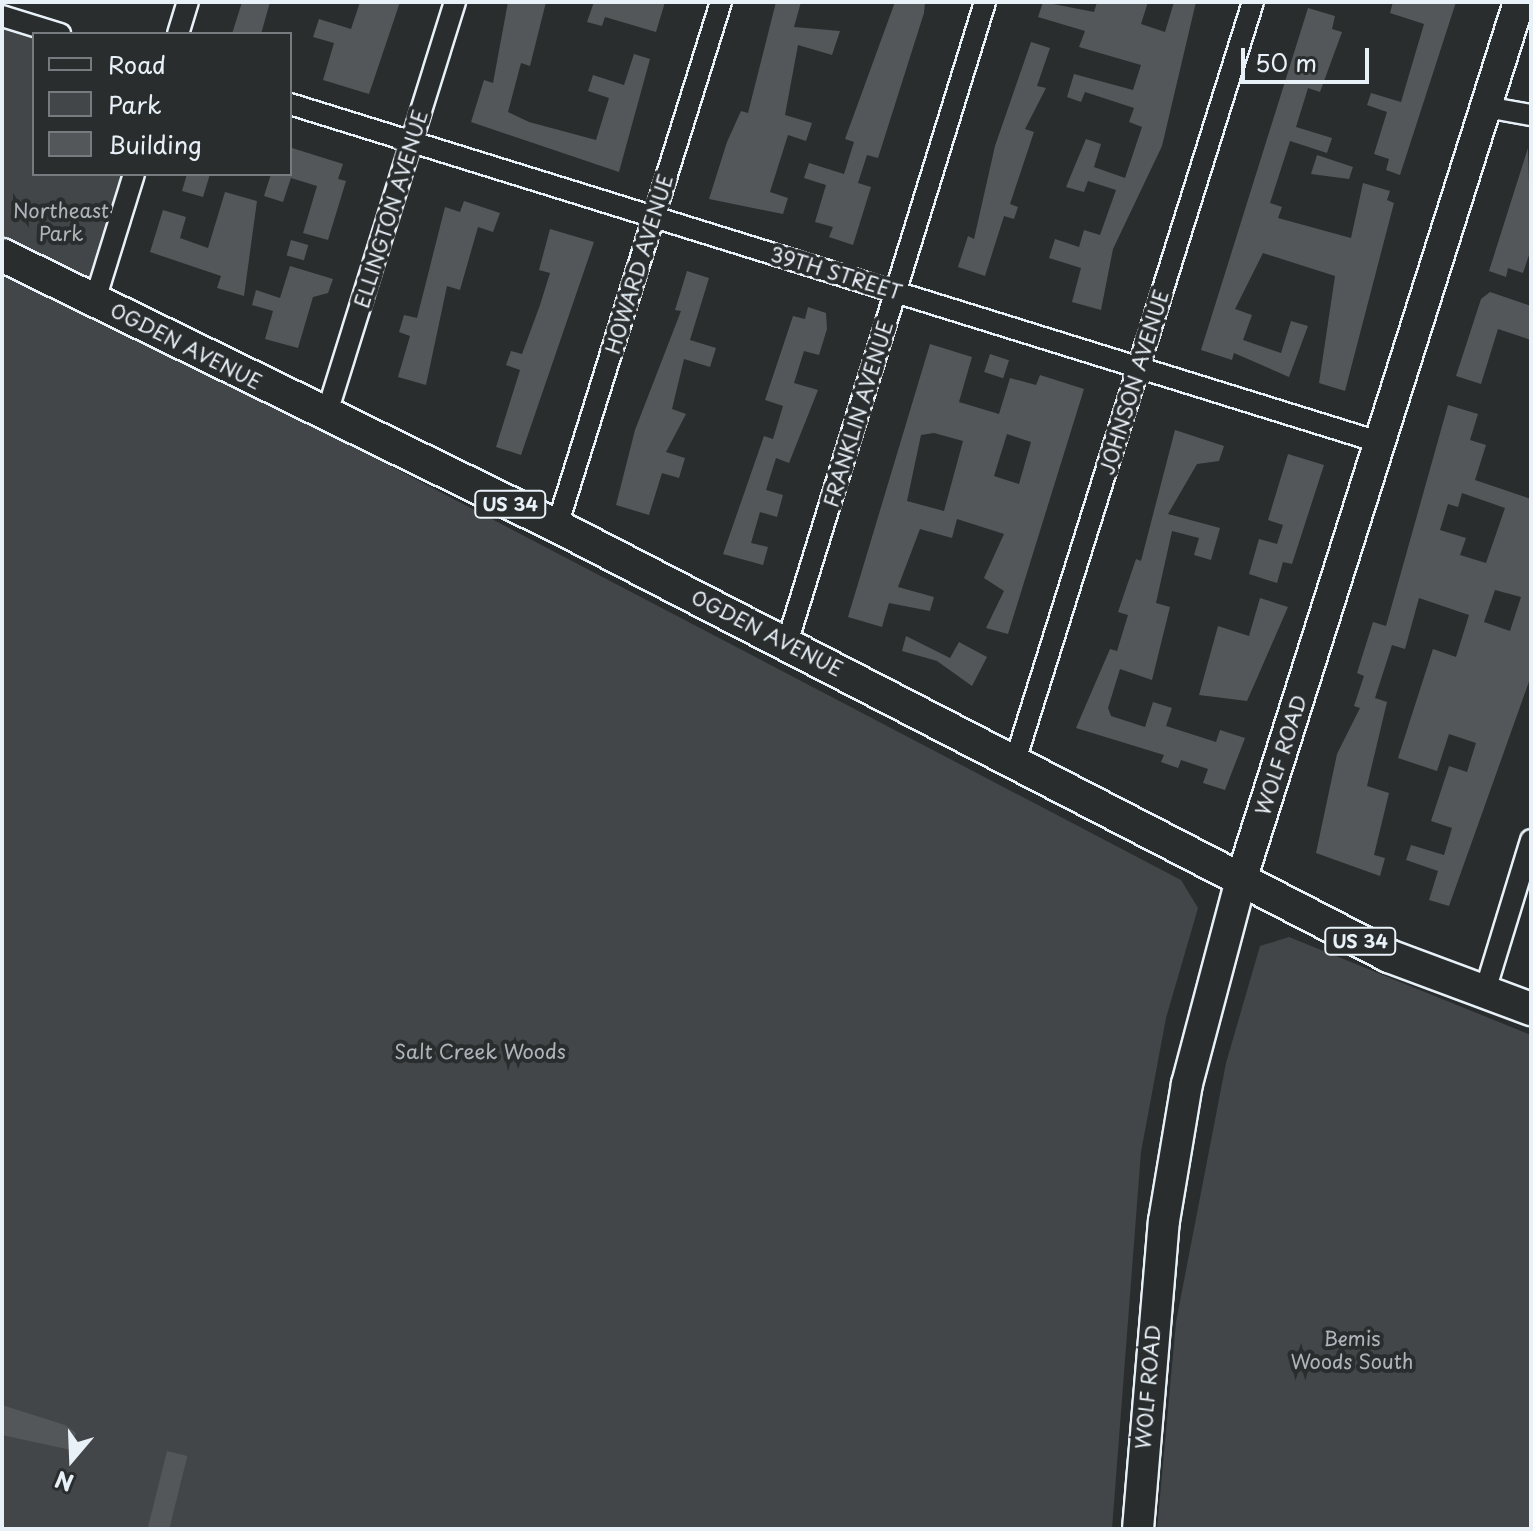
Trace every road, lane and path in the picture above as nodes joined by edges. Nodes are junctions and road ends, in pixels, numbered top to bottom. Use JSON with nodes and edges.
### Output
{"nodes":[{"id":1,"x":188,"y":2,"type":"edge"},
{"id":2,"x":455,"y":2,"type":"edge"},
{"id":3,"x":721,"y":2,"type":"edge"},
{"id":4,"x":985,"y":2,"type":"edge"},
{"id":5,"x":1253,"y":2,"type":"edge"},
{"id":6,"x":1519,"y":2,"type":"edge"},
{"id":7,"x":2,"y":16,"type":"edge"},
{"id":8,"x":54,"y":32,"type":"edge"},
{"id":9,"x":179,"y":32,"type":"edge"},
{"id":10,"x":292,"y":105,"type":"edge"},
{"id":11,"x":1486,"y":107,"type":"junction"},
{"id":12,"x":1531,"y":115,"type":"edge"},
{"id":13,"x":412,"y":142,"type":"junction"},
{"id":14,"x":133,"y":176,"type":"edge"},
{"id":15,"x":654,"y":216,"type":"junction"},
{"id":16,"x":2,"y":255,"type":"edge"},
{"id":17,"x":896,"y":292,"type":"junction"},
{"id":18,"x":95,"y":300,"type":"junction"},
{"id":19,"x":1139,"y":366,"type":"junction"},
{"id":20,"x":326,"y":416,"type":"junction"},
{"id":21,"x":1382,"y":443,"type":"junction"},
{"id":22,"x":557,"y":526,"type":"junction"},
{"id":23,"x":787,"y":643,"type":"junction"},
{"id":24,"x":1015,"y":761,"type":"junction"},
{"id":25,"x":1531,"y":840,"type":"edge"},
{"id":26,"x":1241,"y":880,"type":"junction"},
{"id":27,"x":1484,"y":994,"type":"junction"},
{"id":28,"x":1531,"y":1009,"type":"edge"},
{"id":29,"x":1138,"y":1529,"type":"edge"}],
"edges":[{"from":1,"to":9,"type":"street"},
{"from":2,"to":13,"type":"street","name":"ELLINGTON AVENUE"},
{"from":3,"to":15,"type":"street","name":"HOWARD AVENUE"},
{"from":4,"to":17,"type":"street","name":"FRANKLIN AVENUE"},
{"from":5,"to":19,"type":"street","name":"JOHNSON AVENUE"},
{"from":6,"to":11,"type":"main road","name":"WOLF ROAD"},
{"from":7,"to":8,"type":"street"},
{"from":10,"to":13,"type":"street","name":"39TH STREET"},
{"from":11,"to":12,"type":"street"},
{"from":11,"to":21,"type":"main road","name":"WOLF ROAD"},
{"from":13,"to":15,"type":"street","name":"39TH STREET"},
{"from":13,"to":20,"type":"street","name":"ELLINGTON AVENUE"},
{"from":14,"to":18,"type":"street"},
{"from":15,"to":17,"type":"street","name":"39TH STREET"},
{"from":15,"to":22,"type":"street","name":"HOWARD AVENUE"},
{"from":16,"to":18,"type":"main road","name":"OGDEN AVENUE","number":"US 34"},
{"from":17,"to":19,"type":"street","name":"39TH STREET"},
{"from":17,"to":23,"type":"street","name":"FRANKLIN AVENUE"},
{"from":18,"to":20,"type":"main road","name":"OGDEN AVENUE","number":"US 34"},
{"from":19,"to":21,"type":"street","name":"39TH STREET"},
{"from":19,"to":24,"type":"street","name":"JOHNSON AVENUE"},
{"from":20,"to":22,"type":"main road","name":"OGDEN AVENUE","number":"US 34"},
{"from":21,"to":26,"type":"main road","name":"WOLF ROAD"},
{"from":22,"to":23,"type":"main road","name":"OGDEN AVENUE","number":"US 34"},
{"from":23,"to":24,"type":"main road","name":"OGDEN AVENUE","number":"US 34"},
{"from":24,"to":26,"type":"main road","name":"OGDEN AVENUE","number":"US 34"},
{"from":25,"to":27,"type":"street"},
{"from":26,"to":27,"type":"main road","name":"OGDEN AVENUE","number":"US 34"},
{"from":26,"to":29,"type":"main road","name":"WOLF ROAD"},
{"from":27,"to":28,"type":"main road","name":"OGDEN AVENUE","number":"US 34"}]}
